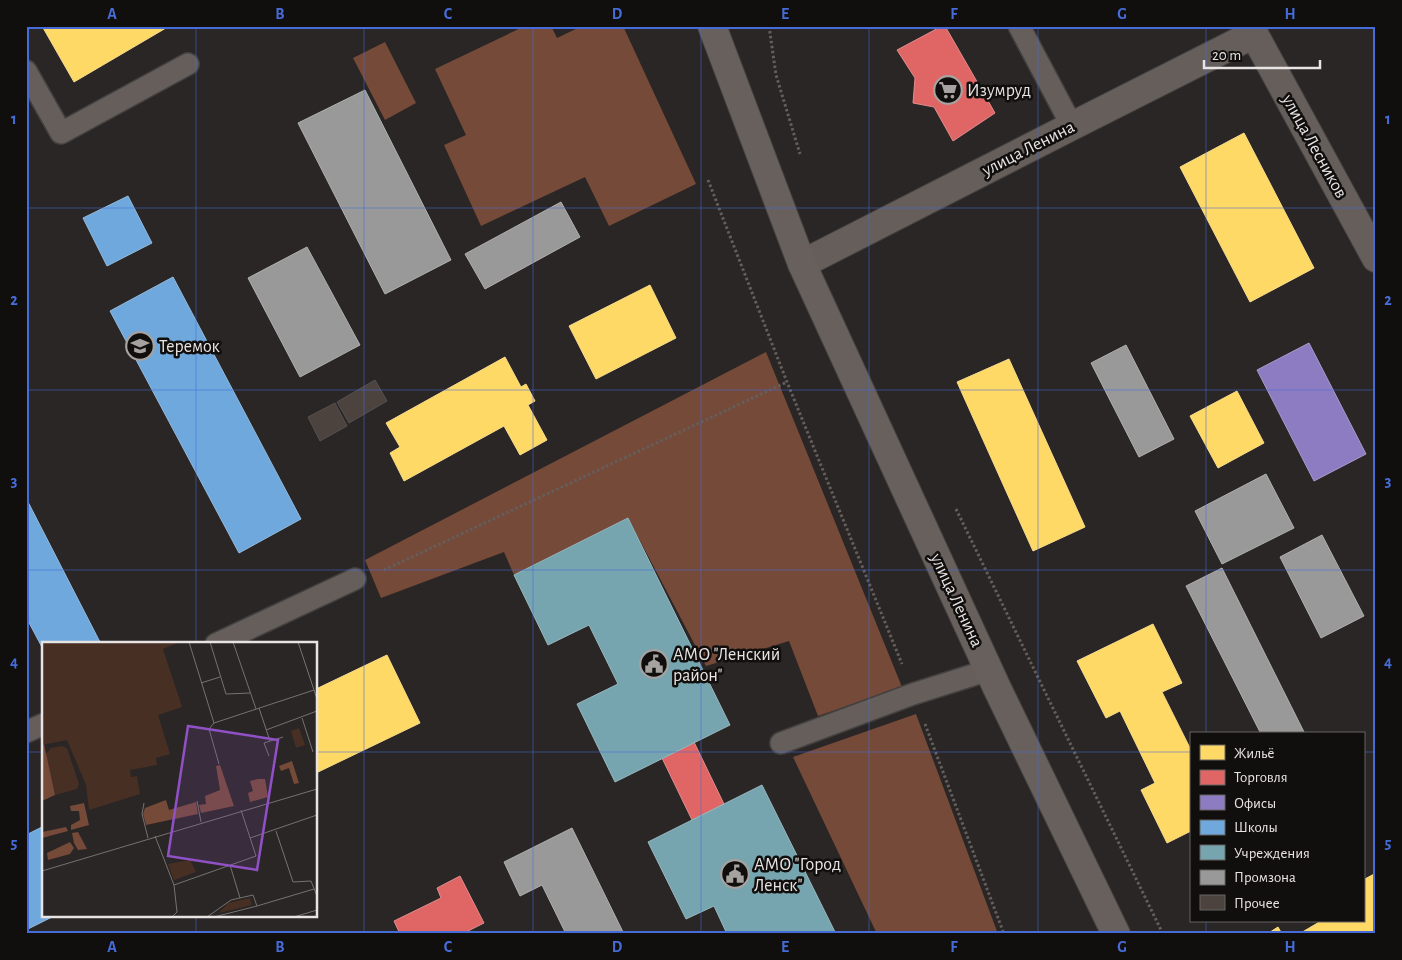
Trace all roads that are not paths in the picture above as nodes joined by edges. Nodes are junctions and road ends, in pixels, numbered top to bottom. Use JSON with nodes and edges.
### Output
{"nodes":[{"id":1,"x":712,"y":26,"type":"edge"},
{"id":2,"x":1019,"y":26,"type":"edge"},
{"id":3,"x":1254,"y":34,"type":"joint"},
{"id":4,"x":188,"y":64,"type":"dead end"},
{"id":5,"x":27,"y":75,"type":"edge"},
{"id":6,"x":1072,"y":126,"type":"junction"},
{"id":7,"x":1376,"y":258,"type":"edge"},
{"id":8,"x":802,"y":264,"type":"junction"},
{"id":9,"x":355,"y":579,"type":"road end"},
{"id":10,"x":220,"y":642,"type":"edge"},
{"id":11,"x":989,"y":670,"type":"junction"},
{"id":12,"x":42,"y":725,"type":"edge"},
{"id":13,"x":26,"y":732,"type":"edge"},
{"id":14,"x":782,"y":743,"type":"dead end"},
{"id":15,"x":1116,"y":934,"type":"edge"}],
"edges":[{"from":1,"to":8,"type":"main road","name":"улица Ленина"},
{"from":2,"to":6,"type":"lane"},
{"from":3,"to":6,"type":"street","name":"улица Ленина"},
{"from":3,"to":7,"type":"street","name":"улица Лесников"},
{"from":4,"to":5,"type":"lane"},
{"from":6,"to":8,"type":"street","name":"улица Ленина"},
{"from":8,"to":11,"type":"main road","name":"улица Ленина"},
{"from":9,"to":10,"type":"lane"},
{"from":11,"to":14,"type":"lane"},
{"from":11,"to":15,"type":"main road","name":"улица Ленина"},
{"from":12,"to":13,"type":"lane"}]}
